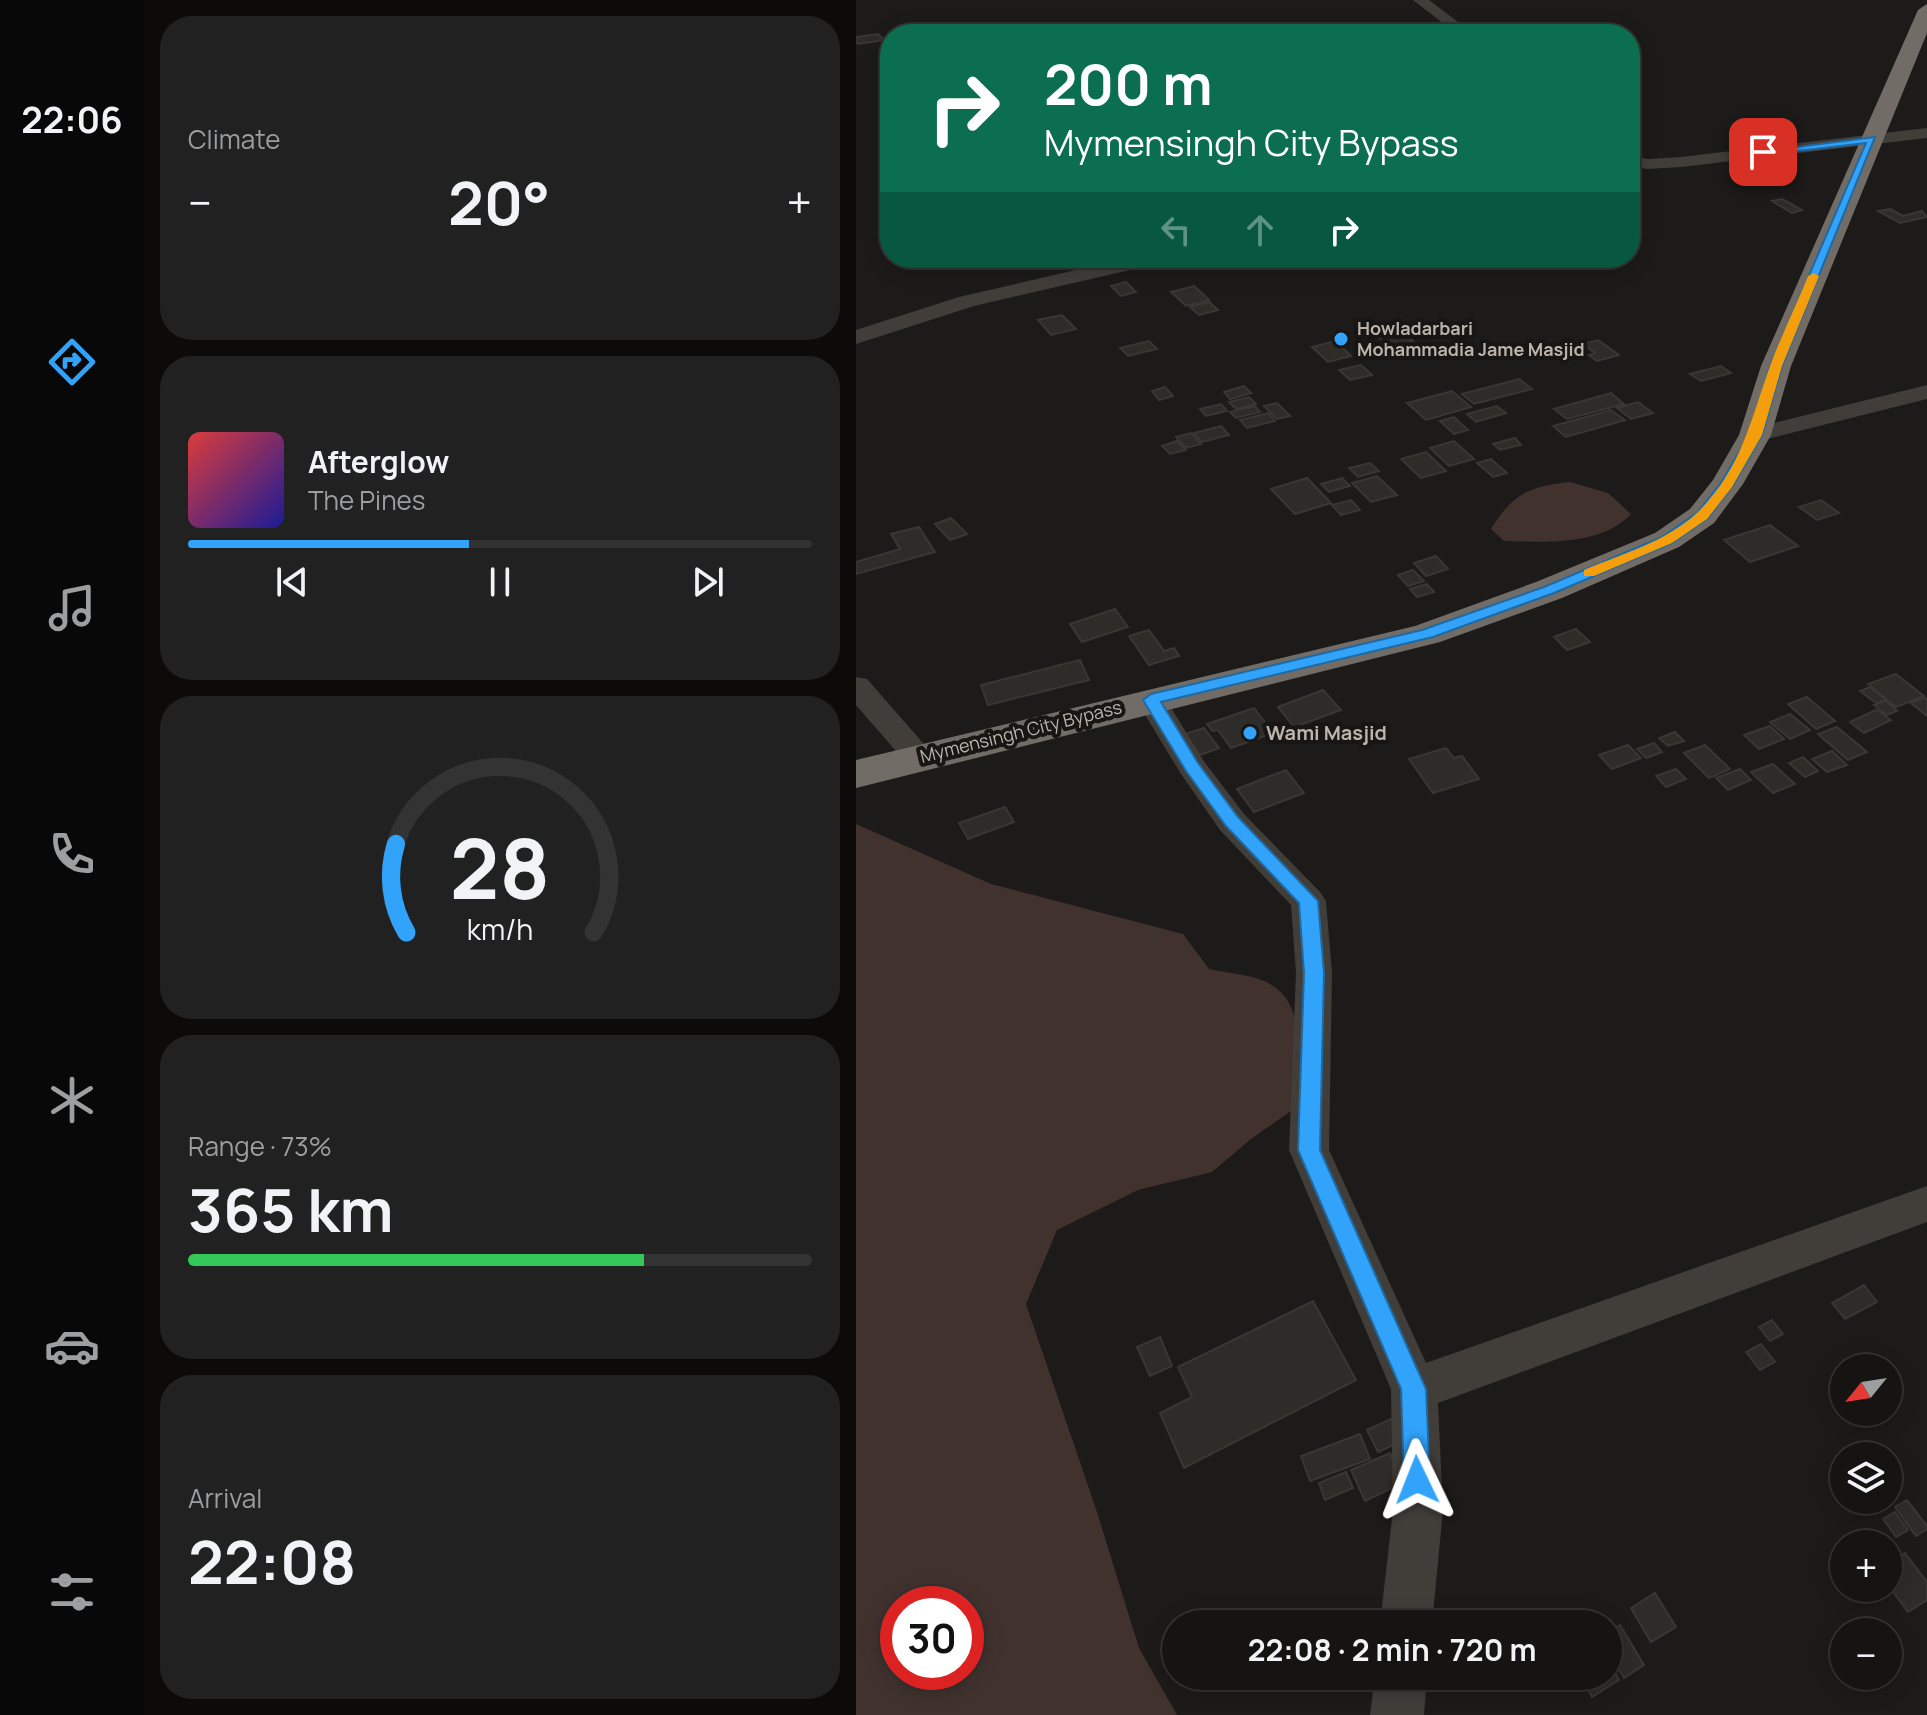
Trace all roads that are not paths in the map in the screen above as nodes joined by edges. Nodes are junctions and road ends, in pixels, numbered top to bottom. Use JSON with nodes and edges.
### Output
{"nodes":[{"id":1,"x":1420,"y":0,"type":"edge"},
{"id":2,"x":1927,"y":10,"type":"edge"},
{"id":3,"x":1453,"y":24,"type":"edge"},
{"id":4,"x":1927,"y":133,"type":"edge"},
{"id":5,"x":1872,"y":139,"type":"junction"},
{"id":6,"x":1640,"y":163,"type":"edge"},
{"id":7,"x":1109,"y":268,"type":"edge"},
{"id":8,"x":856,"y":337,"type":"edge"},
{"id":9,"x":1927,"y":392,"type":"edge"},
{"id":10,"x":1755,"y":435,"type":"junction"},
{"id":11,"x":856,"y":686,"type":"edge"},
{"id":12,"x":1151,"y":700,"type":"junction"},
{"id":13,"x":919,"y":758,"type":"junction"},
{"id":14,"x":856,"y":774,"type":"edge"},
{"id":15,"x":1927,"y":1204,"type":"edge"},
{"id":16,"x":1414,"y":1389,"type":"junction"},
{"id":17,"x":1407,"y":1610,"type":"edge"},
{"id":18,"x":1400,"y":1690,"type":"edge"},
{"id":19,"x":1397,"y":1715,"type":"edge"}],
"edges":[{"from":1,"to":3,"type":"street"},
{"from":2,"to":5,"type":"highway","name":"Mymensingh City Bypass"},
{"from":4,"to":5,"type":"street"},
{"from":5,"to":6,"type":"street"},
{"from":5,"to":10,"type":"highway","name":"Mymensingh City Bypass"},
{"from":7,"to":8,"type":"street"},
{"from":9,"to":10,"type":"street"},
{"from":10,"to":12,"type":"highway","name":"Mymensingh City Bypass"},
{"from":11,"to":13,"type":"street"},
{"from":12,"to":13,"type":"highway","name":"Mymensingh City Bypass"},
{"from":12,"to":16,"type":"street"},
{"from":13,"to":14,"type":"highway","name":"Mymensingh City Bypass"},
{"from":15,"to":16,"type":"street"},
{"from":16,"to":17,"type":"street"},
{"from":18,"to":19,"type":"street"}]}
